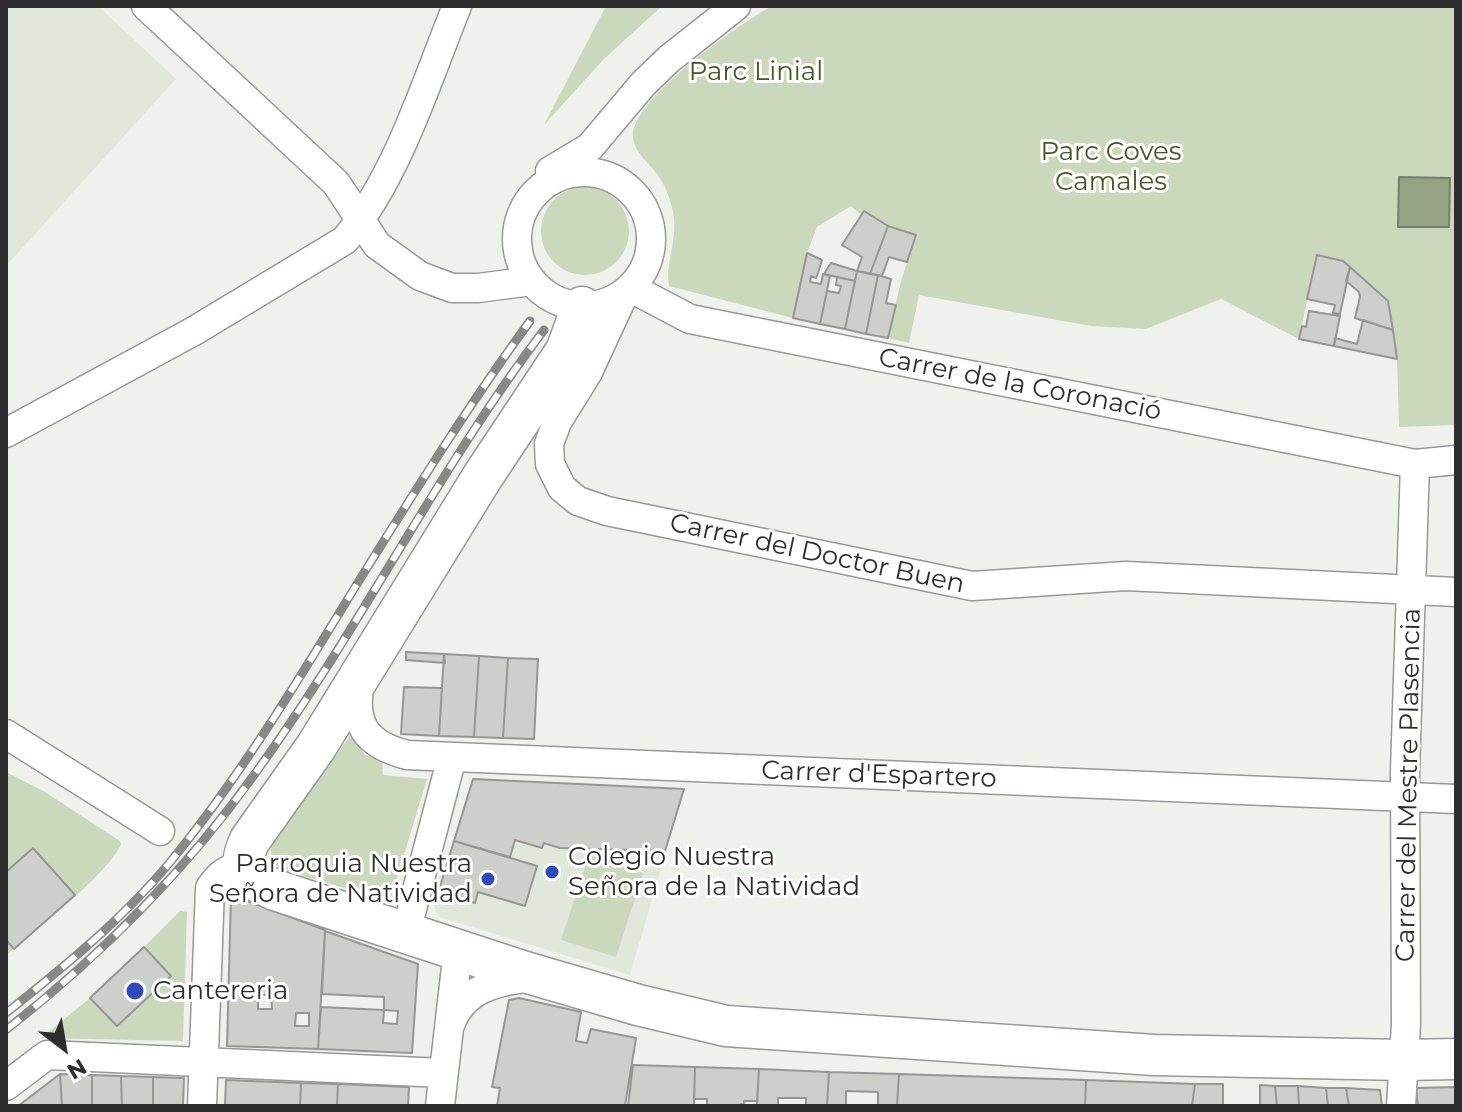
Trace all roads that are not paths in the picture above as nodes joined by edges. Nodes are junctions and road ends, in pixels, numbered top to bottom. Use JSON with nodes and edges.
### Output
{"nodes":[{"id":1,"x":146,"y":6,"type":"edge"},
{"id":2,"x":457,"y":6,"type":"edge"},
{"id":3,"x":736,"y":6,"type":"edge"},
{"id":4,"x":526,"y":204,"type":"junction"},
{"id":5,"x":361,"y":220,"type":"junction"},
{"id":6,"x":517,"y":249,"type":"junction"},
{"id":7,"x":532,"y":281,"type":"junction"},
{"id":8,"x":478,"y":288,"type":"junction"},
{"id":9,"x":628,"y":291,"type":"junction"},
{"id":10,"x":582,"y":307,"type":"junction"},
{"id":11,"x":6,"y":433,"type":"edge"},
{"id":12,"x":1456,"y":460,"type":"edge"},
{"id":13,"x":1415,"y":464,"type":"junction"},
{"id":14,"x":1412,"y":591,"type":"junction"},
{"id":15,"x":1456,"y":592,"type":"edge"},
{"id":16,"x":361,"y":677,"type":"junction"},
{"id":17,"x":6,"y":734,"type":"edge"},
{"id":18,"x":452,"y":757,"type":"junction"},
{"id":19,"x":1405,"y":797,"type":"junction"},
{"id":20,"x":1456,"y":799,"type":"edge"},
{"id":21,"x":160,"y":831,"type":"dead end"},
{"id":22,"x":243,"y":865,"type":"junction"},
{"id":23,"x":406,"y":932,"type":"junction"},
{"id":24,"x":458,"y":950,"type":"junction"},
{"id":25,"x":540,"y":976,"type":"junction"},
{"id":26,"x":447,"y":1034,"type":"junction"},
{"id":27,"x":1456,"y":1059,"type":"edge"},
{"id":28,"x":1404,"y":1060,"type":"junction"},
{"id":29,"x":202,"y":1061,"type":"junction"},
{"id":30,"x":443,"y":1073,"type":"junction"},
{"id":31,"x":6,"y":1086,"type":"edge"},
{"id":32,"x":202,"y":1106,"type":"edge"},
{"id":33,"x":440,"y":1106,"type":"edge"},
{"id":34,"x":1401,"y":1106,"type":"edge"}],
"edges":[{"from":1,"to":5,"type":"street"},
{"from":2,"to":5,"type":"street"},
{"from":3,"to":4,"type":"street"},
{"from":4,"to":6,"type":"street"},
{"from":4,"to":9,"type":"street"},
{"from":5,"to":8,"type":"street"},
{"from":5,"to":11,"type":"street"},
{"from":6,"to":7,"type":"street"},
{"from":6,"to":8,"type":"street"},
{"from":7,"to":8,"type":"street"},
{"from":7,"to":10,"type":"street"},
{"from":9,"to":10,"type":"street"},
{"from":9,"to":13,"type":"street","name":"Carrer de la Coronació"},
{"from":9,"to":14,"type":"street","name":"Carrer del Doctor Buen"},
{"from":10,"to":16,"type":"street"},
{"from":12,"to":13,"type":"street","name":"Carrer de la Coronació"},
{"from":13,"to":14,"type":"street","name":"Carrer del Mestre Plasencia"},
{"from":14,"to":15,"type":"street","name":"Carrer del Doctor Buen"},
{"from":14,"to":19,"type":"street","name":"Carrer del Mestre Plasencia"},
{"from":16,"to":18,"type":"street","name":"Carrer d'Espartero"},
{"from":16,"to":22,"type":"street"},
{"from":17,"to":21,"type":"street"},
{"from":18,"to":19,"type":"street","name":"Carrer d'Espartero"},
{"from":18,"to":23,"type":"street"},
{"from":19,"to":20,"type":"street","name":"Carrer d'Espartero"},
{"from":19,"to":28,"type":"street","name":"Carrer del Mestre Plasencia"},
{"from":22,"to":23,"type":"street"},
{"from":22,"to":29,"type":"street"},
{"from":23,"to":24,"type":"street"},
{"from":24,"to":25,"type":"street"},
{"from":24,"to":26,"type":"street"},
{"from":25,"to":26,"type":"street"},
{"from":25,"to":28,"type":"street"},
{"from":26,"to":30,"type":"street"},
{"from":27,"to":28,"type":"street"},
{"from":28,"to":34,"type":"street","name":"Carrer del Mestre Plasencia"},
{"from":29,"to":30,"type":"street"},
{"from":29,"to":31,"type":"street"},
{"from":29,"to":32,"type":"street"},
{"from":30,"to":33,"type":"street"}]}
